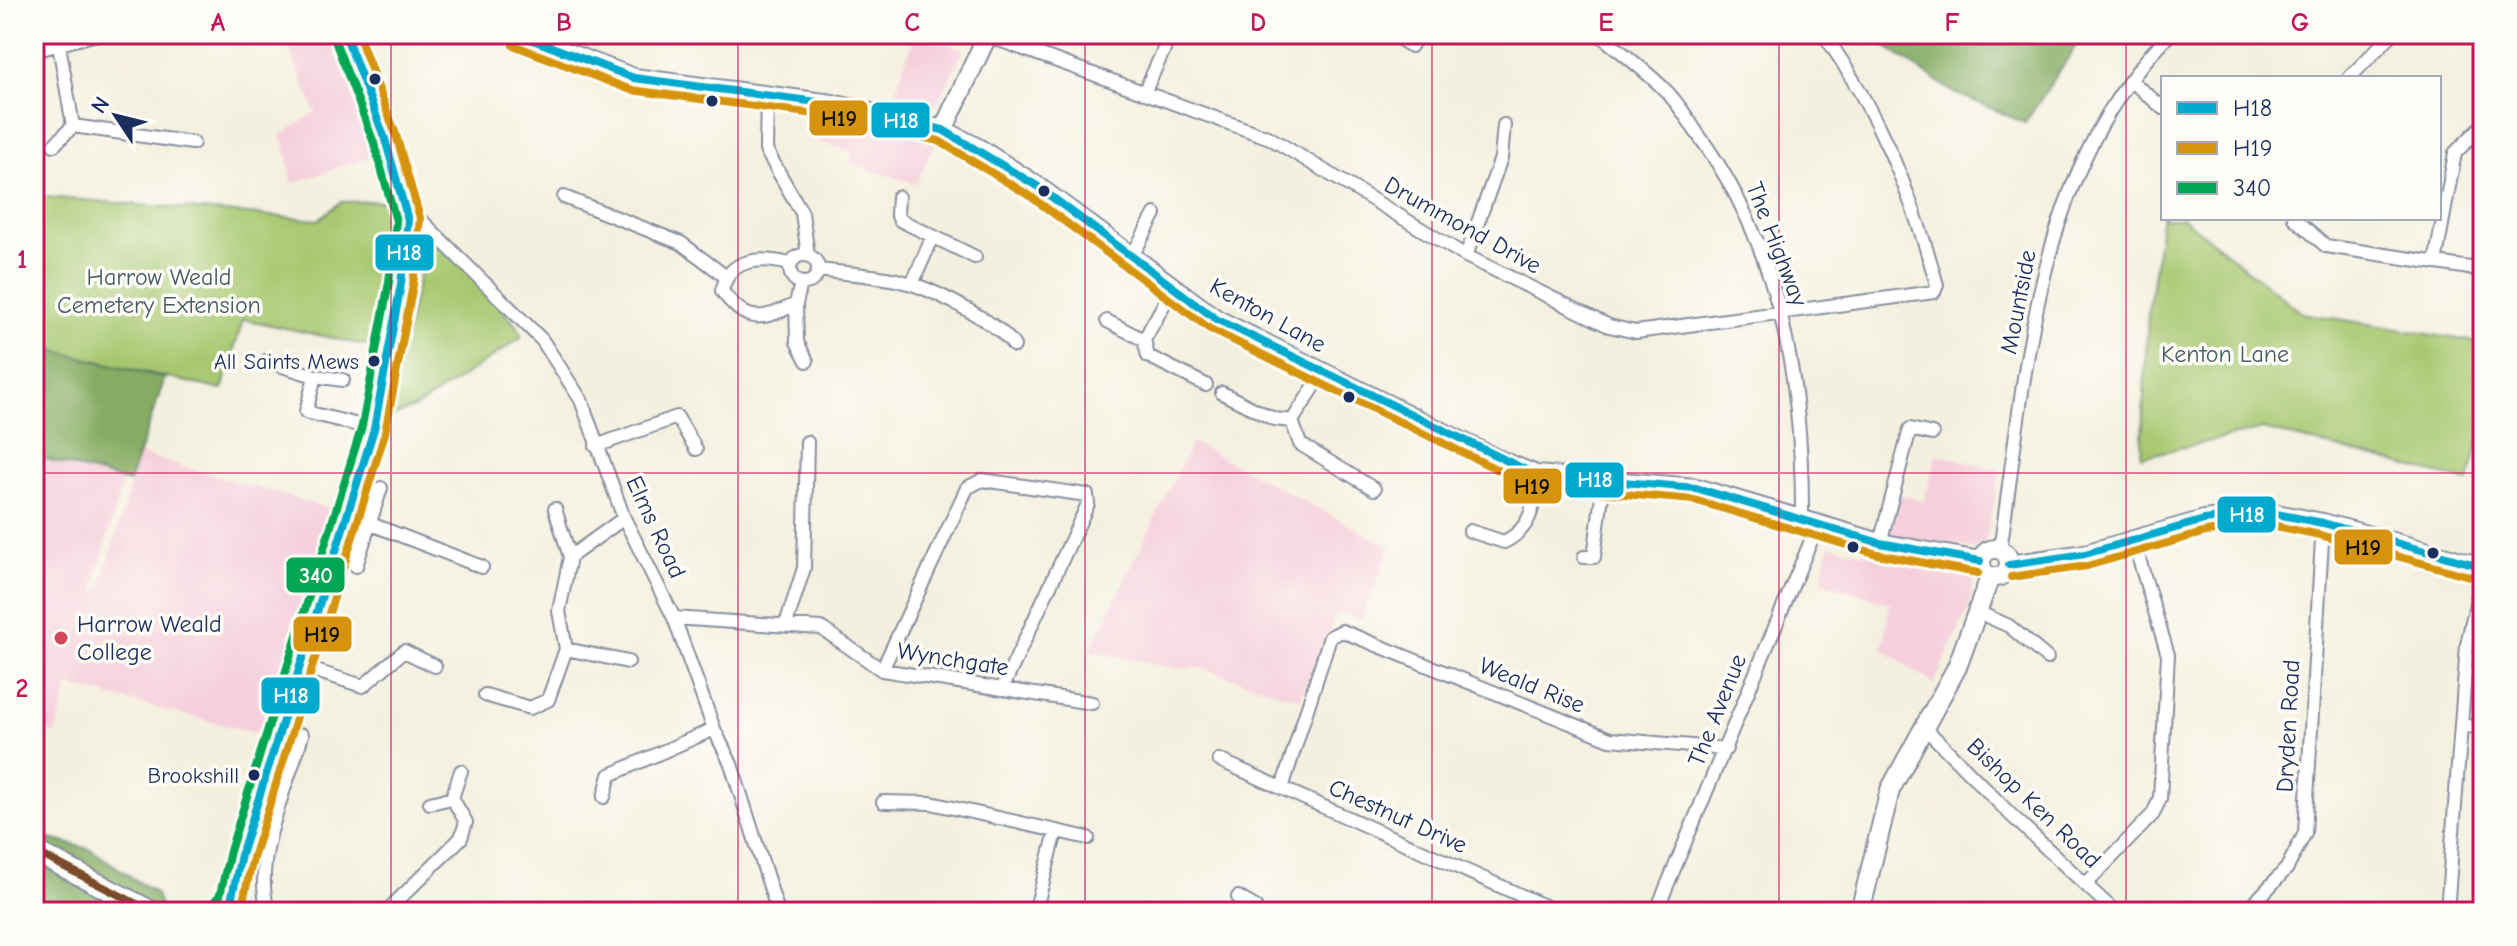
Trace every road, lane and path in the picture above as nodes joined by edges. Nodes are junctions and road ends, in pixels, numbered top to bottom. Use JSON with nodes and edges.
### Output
{"nodes":[{"id":1,"x":97,"y":34,"type":"edge"},
{"id":2,"x":345,"y":34,"type":"edge"},
{"id":3,"x":517,"y":34,"type":"edge"},
{"id":4,"x":1171,"y":34,"type":"edge"},
{"id":5,"x":1392,"y":34,"type":"edge"},
{"id":6,"x":1418,"y":34,"type":"edge"},
{"id":7,"x":1599,"y":34,"type":"edge"},
{"id":8,"x":1824,"y":34,"type":"edge"},
{"id":9,"x":2170,"y":34,"type":"edge"},
{"id":10,"x":2392,"y":34,"type":"edge"},
{"id":11,"x":988,"y":35,"type":"edge"},
{"id":12,"x":59,"y":45,"type":"junction"},
{"id":13,"x":34,"y":51,"type":"edge"},
{"id":14,"x":2351,"y":76,"type":"edge"},
{"id":15,"x":2130,"y":80,"type":"junction"},
{"id":16,"x":1144,"y":93,"type":"junction"},
{"id":17,"x":767,"y":95,"type":"junction"},
{"id":18,"x":2161,"y":106,"type":"edge"},
{"id":19,"x":1504,"y":125,"type":"dead end"},
{"id":20,"x":2483,"y":125,"type":"edge"},
{"id":21,"x":73,"y":126,"type":"junction"},
{"id":22,"x":943,"y":130,"type":"junction"},
{"id":23,"x":193,"y":143,"type":"dead end"},
{"id":24,"x":54,"y":145,"type":"dead end"},
{"id":25,"x":564,"y":197,"type":"dead end"},
{"id":26,"x":898,"y":197,"type":"dead end"},
{"id":27,"x":1155,"y":214,"type":"dead end"},
{"id":28,"x":408,"y":220,"type":"junction"},
{"id":29,"x":2296,"y":220,"type":"edge"},
{"id":30,"x":933,"y":236,"type":"junction"},
{"id":31,"x":808,"y":255,"type":"junction"},
{"id":32,"x":1132,"y":256,"type":"junction"},
{"id":33,"x":1466,"y":256,"type":"junction"},
{"id":34,"x":975,"y":257,"type":"dead end"},
{"id":35,"x":2435,"y":263,"type":"junction"},
{"id":36,"x":790,"y":264,"type":"junction"},
{"id":37,"x":818,"y":270,"type":"junction"},
{"id":38,"x":2483,"y":270,"type":"edge"},
{"id":39,"x":725,"y":276,"type":"junction"},
{"id":40,"x":801,"y":283,"type":"junction"},
{"id":41,"x":912,"y":284,"type":"junction"},
{"id":42,"x":1173,"y":288,"type":"junction"},
{"id":43,"x":796,"y":304,"type":"junction"},
{"id":44,"x":1782,"y":313,"type":"junction"},
{"id":45,"x":1107,"y":321,"type":"dead end"},
{"id":46,"x":1144,"y":340,"type":"junction"},
{"id":47,"x":1014,"y":346,"type":"dead end"},
{"id":48,"x":266,"y":361,"type":"dead end"},
{"id":49,"x":807,"y":361,"type":"dead end"},
{"id":50,"x":1323,"y":373,"type":"junction"},
{"id":51,"x":315,"y":376,"type":"junction"},
{"id":52,"x":343,"y":380,"type":"dead end"},
{"id":53,"x":1206,"y":385,"type":"dead end"},
{"id":54,"x":1222,"y":393,"type":"dead end"},
{"id":55,"x":1292,"y":421,"type":"junction"},
{"id":56,"x":374,"y":429,"type":"junction"},
{"id":57,"x":1932,"y":434,"type":"dead end"},
{"id":58,"x":807,"y":442,"type":"dead end"},
{"id":59,"x":596,"y":446,"type":"junction"},
{"id":60,"x":696,"y":449,"type":"dead end"},
{"id":61,"x":1536,"y":475,"type":"junction"},
{"id":62,"x":1604,"y":480,"type":"junction"},
{"id":63,"x":381,"y":488,"type":"dead end"},
{"id":64,"x":1374,"y":489,"type":"dead end"},
{"id":65,"x":350,"y":505,"type":"junction"},
{"id":66,"x":555,"y":509,"type":"dead end"},
{"id":67,"x":372,"y":518,"type":"junction"},
{"id":68,"x":624,"y":518,"type":"junction"},
{"id":69,"x":1810,"y":521,"type":"junction"},
{"id":70,"x":2323,"y":523,"type":"junction"},
{"id":71,"x":1470,"y":531,"type":"dead end"},
{"id":72,"x":2133,"y":539,"type":"junction"},
{"id":73,"x":1880,"y":543,"type":"junction"},
{"id":74,"x":570,"y":557,"type":"junction"},
{"id":75,"x":1584,"y":557,"type":"dead end"},
{"id":76,"x":2004,"y":557,"type":"junction"},
{"id":77,"x":356,"y":566,"type":"dead end"},
{"id":78,"x":482,"y":567,"type":"dead end"},
{"id":79,"x":1985,"y":569,"type":"junction"},
{"id":80,"x":2483,"y":569,"type":"edge"},
{"id":81,"x":1980,"y":613,"type":"junction"},
{"id":82,"x":674,"y":618,"type":"junction"},
{"id":83,"x":786,"y":624,"type":"junction"},
{"id":84,"x":566,"y":649,"type":"junction"},
{"id":85,"x":2047,"y":658,"type":"dead end"},
{"id":86,"x":628,"y":662,"type":"dead end"},
{"id":87,"x":300,"y":666,"type":"junction"},
{"id":88,"x":435,"y":666,"type":"dead end"},
{"id":89,"x":882,"y":670,"type":"junction"},
{"id":90,"x":1002,"y":689,"type":"junction"},
{"id":91,"x":485,"y":695,"type":"dead end"},
{"id":92,"x":1092,"y":703,"type":"dead end"},
{"id":93,"x":1923,"y":726,"type":"junction"},
{"id":94,"x":2462,"y":726,"type":"junction"},
{"id":95,"x":2483,"y":727,"type":"edge"},
{"id":96,"x":714,"y":729,"type":"junction"},
{"id":97,"x":276,"y":740,"type":"junction"},
{"id":98,"x":1726,"y":749,"type":"junction"},
{"id":99,"x":1219,"y":760,"type":"dead end"},
{"id":100,"x":461,"y":771,"type":"dead end"},
{"id":101,"x":1282,"y":788,"type":"junction"},
{"id":102,"x":604,"y":797,"type":"dead end"},
{"id":103,"x":452,"y":798,"type":"junction"},
{"id":104,"x":883,"y":802,"type":"dead end"},
{"id":105,"x":430,"y":803,"type":"dead end"},
{"id":106,"x":1056,"y":832,"type":"junction"},
{"id":107,"x":1088,"y":838,"type":"dead end"},
{"id":108,"x":34,"y":851,"type":"edge"},
{"id":109,"x":2086,"y":884,"type":"junction"},
{"id":110,"x":1238,"y":897,"type":"dead end"},
{"id":111,"x":228,"y":908,"type":"edge"},
{"id":112,"x":152,"y":912,"type":"edge"},
{"id":113,"x":269,"y":912,"type":"edge"},
{"id":114,"x":386,"y":912,"type":"edge"},
{"id":115,"x":778,"y":912,"type":"edge"},
{"id":116,"x":1035,"y":912,"type":"edge"},
{"id":117,"x":1255,"y":912,"type":"edge"},
{"id":118,"x":1558,"y":912,"type":"edge"},
{"id":119,"x":1656,"y":912,"type":"edge"},
{"id":120,"x":1860,"y":912,"type":"edge"},
{"id":121,"x":2115,"y":912,"type":"edge"},
{"id":122,"x":2246,"y":912,"type":"edge"},
{"id":123,"x":2447,"y":912,"type":"edge"}],
"edges":[{"from":1,"to":12,"type":"street"},
{"from":2,"to":28,"type":"main road"},
{"from":3,"to":17,"type":"street","name":"Kenton Lane"},
{"from":4,"to":16,"type":"street"},
{"from":5,"to":6,"type":"street"},
{"from":7,"to":44,"type":"street","name":"The Highway"},
{"from":8,"to":44,"type":"street","name":"Drummond Drive"},
{"from":9,"to":15,"type":"street","name":"Mountside"},
{"from":10,"to":14,"type":"street"},
{"from":11,"to":16,"type":"street","name":"Drummond Drive"},
{"from":11,"to":22,"type":"street"},
{"from":12,"to":13,"type":"street"},
{"from":12,"to":21,"type":"street"},
{"from":15,"to":18,"type":"street"},
{"from":15,"to":76,"type":"street","name":"Mountside"},
{"from":16,"to":33,"type":"street","name":"Drummond Drive"},
{"from":17,"to":22,"type":"street","name":"Kenton Lane"},
{"from":17,"to":31,"type":"street"},
{"from":19,"to":33,"type":"street"},
{"from":20,"to":35,"type":"street"},
{"from":21,"to":23,"type":"street"},
{"from":21,"to":24,"type":"street"},
{"from":22,"to":32,"type":"street","name":"Kenton Lane"},
{"from":25,"to":39,"type":"street"},
{"from":26,"to":30,"type":"street"},
{"from":27,"to":32,"type":"street"},
{"from":28,"to":56,"type":"main road"},
{"from":28,"to":59,"type":"street","name":"Elms Road"},
{"from":29,"to":35,"type":"street"},
{"from":30,"to":34,"type":"street"},
{"from":30,"to":41,"type":"street"},
{"from":31,"to":36,"type":"street"},
{"from":31,"to":37,"type":"street"},
{"from":32,"to":42,"type":"street","name":"Kenton Lane"},
{"from":33,"to":44,"type":"street","name":"Drummond Drive"},
{"from":35,"to":38,"type":"street"},
{"from":36,"to":39,"type":"street"},
{"from":36,"to":40,"type":"street"},
{"from":37,"to":40,"type":"street"},
{"from":37,"to":41,"type":"street"},
{"from":39,"to":43,"type":"street"},
{"from":40,"to":43,"type":"street"},
{"from":41,"to":47,"type":"street"},
{"from":42,"to":46,"type":"street"},
{"from":42,"to":50,"type":"street","name":"Kenton Lane"},
{"from":43,"to":49,"type":"street"},
{"from":44,"to":69,"type":"street","name":"The Highway"},
{"from":45,"to":46,"type":"street"},
{"from":46,"to":53,"type":"street"},
{"from":48,"to":51,"type":"street"},
{"from":50,"to":55,"type":"street"},
{"from":50,"to":61,"type":"street","name":"Kenton Lane"},
{"from":51,"to":52,"type":"street"},
{"from":51,"to":56,"type":"street"},
{"from":54,"to":55,"type":"street"},
{"from":55,"to":64,"type":"street"},
{"from":56,"to":65,"type":"main road"},
{"from":57,"to":73,"type":"street"},
{"from":58,"to":83,"type":"street"},
{"from":59,"to":60,"type":"street"},
{"from":59,"to":68,"type":"street","name":"Elms Road"},
{"from":61,"to":62,"type":"street","name":"Kenton Lane"},
{"from":61,"to":71,"type":"street"},
{"from":62,"to":69,"type":"street","name":"Kenton Lane"},
{"from":62,"to":75,"type":"street"},
{"from":63,"to":67,"type":"street"},
{"from":65,"to":67,"type":"street"},
{"from":65,"to":87,"type":"main road"},
{"from":66,"to":74,"type":"street"},
{"from":67,"to":77,"type":"street"},
{"from":67,"to":78,"type":"street"},
{"from":68,"to":74,"type":"street"},
{"from":68,"to":82,"type":"street","name":"Elms Road"},
{"from":69,"to":73,"type":"street","name":"Kenton Lane"},
{"from":69,"to":98,"type":"street","name":"The Avenue"},
{"from":70,"to":72,"type":"street"},
{"from":70,"to":80,"type":"street"},
{"from":70,"to":122,"type":"street","name":"Dryden Road"},
{"from":72,"to":76,"type":"street"},
{"from":72,"to":109,"type":"street"},
{"from":73,"to":79,"type":"street","name":"Kenton Lane"},
{"from":74,"to":84,"type":"street"},
{"from":76,"to":79,"type":"street"},
{"from":76,"to":79,"type":"street"},
{"from":79,"to":81,"type":"street"},
{"from":80,"to":94,"type":"street"},
{"from":81,"to":85,"type":"street"},
{"from":81,"to":93,"type":"street"},
{"from":82,"to":83,"type":"street","name":"Wynchgate"},
{"from":82,"to":96,"type":"street","name":"Elms Road"},
{"from":83,"to":89,"type":"street","name":"Wynchgate"},
{"from":84,"to":86,"type":"street"},
{"from":84,"to":91,"type":"street"},
{"from":87,"to":88,"type":"street"},
{"from":87,"to":97,"type":"main road"},
{"from":89,"to":90,"type":"street","name":"Wynchgate"},
{"from":89,"to":90,"type":"street"},
{"from":90,"to":92,"type":"street","name":"Wynchgate"},
{"from":93,"to":109,"type":"street","name":"Bishop Ken Road"},
{"from":93,"to":120,"type":"street"},
{"from":94,"to":95,"type":"street"},
{"from":94,"to":123,"type":"street"},
{"from":96,"to":102,"type":"street"},
{"from":96,"to":115,"type":"street","name":"Elms Road"},
{"from":97,"to":111,"type":"main road"},
{"from":97,"to":113,"type":"street"},
{"from":98,"to":101,"type":"street","name":"Weald Rise"},
{"from":98,"to":119,"type":"street","name":"The Avenue"},
{"from":99,"to":101,"type":"street","name":"Chestnut Drive"},
{"from":100,"to":103,"type":"street"},
{"from":101,"to":118,"type":"street","name":"Chestnut Drive"},
{"from":103,"to":105,"type":"street"},
{"from":103,"to":114,"type":"street"},
{"from":104,"to":106,"type":"street"},
{"from":106,"to":107,"type":"street"},
{"from":106,"to":116,"type":"street"},
{"from":108,"to":112,"type":"main road"},
{"from":109,"to":121,"type":"street","name":"Bishop Ken Road"},
{"from":110,"to":117,"type":"street"}]}
